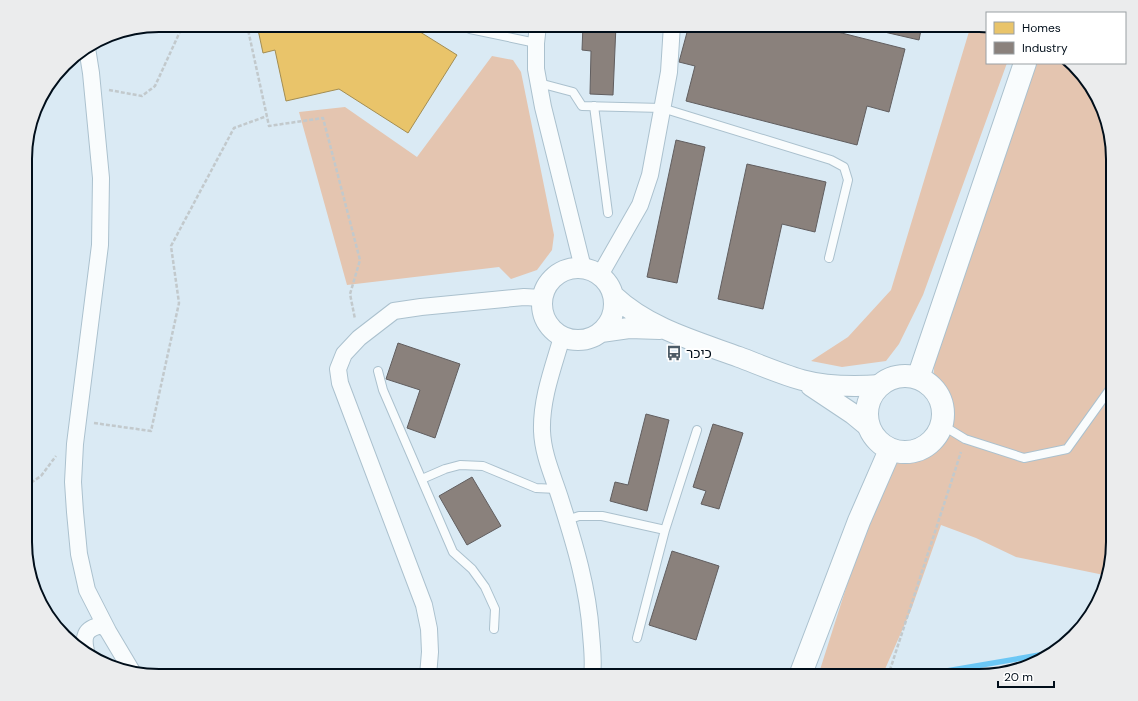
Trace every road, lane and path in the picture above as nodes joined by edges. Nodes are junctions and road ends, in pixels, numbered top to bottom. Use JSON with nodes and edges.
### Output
{"nodes":[{"id":1,"x":180,"y":32,"type":"edge"},
{"id":2,"x":249,"y":32,"type":"edge"},
{"id":3,"x":484,"y":32,"type":"edge"},
{"id":4,"x":537,"y":32,"type":"edge"},
{"id":5,"x":672,"y":32,"type":"edge"},
{"id":6,"x":536,"y":43,"type":"junction"},
{"id":7,"x":88,"y":54,"type":"edge"},
{"id":8,"x":1025,"y":64,"type":"edge"},
{"id":9,"x":539,"y":83,"type":"junction"},
{"id":10,"x":93,"y":87,"type":"junction"},
{"id":11,"x":594,"y":106,"type":"junction"},
{"id":12,"x":662,"y":108,"type":"junction"},
{"id":13,"x":267,"y":116,"type":"junction"},
{"id":14,"x":608,"y":213,"type":"dead end"},
{"id":15,"x":830,"y":258,"type":"dead end"},
{"id":16,"x":592,"y":271,"type":"junction"},
{"id":17,"x":614,"y":296,"type":"junction"},
{"id":18,"x":542,"y":298,"type":"junction"},
{"id":19,"x":664,"y":330,"type":"junction"},
{"id":20,"x":602,"y":332,"type":"junction"},
{"id":21,"x":562,"y":337,"type":"junction"},
{"id":22,"x":359,"y":338,"type":"junction"},
{"id":23,"x":378,"y":371,"type":"dead end"},
{"id":24,"x":918,"y":378,"type":"junction"},
{"id":25,"x":802,"y":380,"type":"junction"},
{"id":26,"x":881,"y":386,"type":"junction"},
{"id":27,"x":1106,"y":395,"type":"edge"},
{"id":28,"x":78,"y":420,"type":"junction"},
{"id":29,"x":942,"y":425,"type":"junction"},
{"id":30,"x":870,"y":428,"type":"junction"},
{"id":31,"x":697,"y":430,"type":"dead end"},
{"id":32,"x":965,"y":439,"type":"junction"},
{"id":33,"x":890,"y":450,"type":"junction"},
{"id":34,"x":57,"y":455,"type":"dead end"},
{"id":35,"x":422,"y":479,"type":"junction"},
{"id":36,"x":32,"y":482,"type":"edge"},
{"id":37,"x":557,"y":489,"type":"junction"},
{"id":38,"x":567,"y":520,"type":"junction"},
{"id":39,"x":665,"y":530,"type":"junction"},
{"id":40,"x":88,"y":591,"type":"junction"},
{"id":41,"x":494,"y":628,"type":"dead end"},
{"id":42,"x":108,"y":631,"type":"junction"},
{"id":43,"x":85,"y":637,"type":"junction"},
{"id":44,"x":637,"y":638,"type":"dead end"},
{"id":45,"x":84,"y":645,"type":"edge"},
{"id":46,"x":129,"y":666,"type":"edge"},
{"id":47,"x":429,"y":669,"type":"edge"},
{"id":48,"x":593,"y":669,"type":"edge"},
{"id":49,"x":803,"y":669,"type":"edge"},
{"id":50,"x":890,"y":669,"type":"edge"}],
"edges":[{"from":1,"to":10,"type":"path"},
{"from":2,"to":13,"type":"path"},
{"from":3,"to":6,"type":"lane"},
{"from":4,"to":6,"type":"street"},
{"from":5,"to":12,"type":"street"},
{"from":6,"to":9,"type":"street"},
{"from":7,"to":10,"type":"street"},
{"from":8,"to":24,"type":"main road"},
{"from":9,"to":11,"type":"lane"},
{"from":9,"to":16,"type":"street"},
{"from":10,"to":28,"type":"street"},
{"from":11,"to":12,"type":"lane"},
{"from":11,"to":14,"type":"lane"},
{"from":12,"to":15,"type":"lane"},
{"from":12,"to":16,"type":"street"},
{"from":13,"to":22,"type":"path"},
{"from":13,"to":28,"type":"path"},
{"from":16,"to":17,"type":"street"},
{"from":16,"to":18,"type":"street"},
{"from":17,"to":19,"type":"street"},
{"from":17,"to":20,"type":"street"},
{"from":18,"to":21,"type":"street"},
{"from":18,"to":22,"type":"street"},
{"from":19,"to":20,"type":"street"},
{"from":19,"to":25,"type":"street"},
{"from":20,"to":21,"type":"street"},
{"from":21,"to":37,"type":"street"},
{"from":22,"to":47,"type":"street"},
{"from":23,"to":35,"type":"lane"},
{"from":24,"to":26,"type":"main road"},
{"from":24,"to":29,"type":"main road"},
{"from":25,"to":26,"type":"street"},
{"from":25,"to":30,"type":"street"},
{"from":26,"to":30,"type":"main road"},
{"from":27,"to":32,"type":"lane"},
{"from":28,"to":40,"type":"street"},
{"from":29,"to":32,"type":"lane"},
{"from":29,"to":33,"type":"main road"},
{"from":30,"to":33,"type":"main road"},
{"from":31,"to":39,"type":"lane"},
{"from":32,"to":50,"type":"path"},
{"from":33,"to":49,"type":"main road"},
{"from":34,"to":36,"type":"path"},
{"from":35,"to":37,"type":"lane"},
{"from":35,"to":41,"type":"lane"},
{"from":37,"to":38,"type":"street"},
{"from":38,"to":39,"type":"lane"},
{"from":38,"to":48,"type":"street"},
{"from":39,"to":44,"type":"lane"},
{"from":40,"to":42,"type":"street"},
{"from":40,"to":43,"type":"street"},
{"from":42,"to":43,"type":"street"},
{"from":42,"to":46,"type":"street"},
{"from":43,"to":45,"type":"street"}]}
